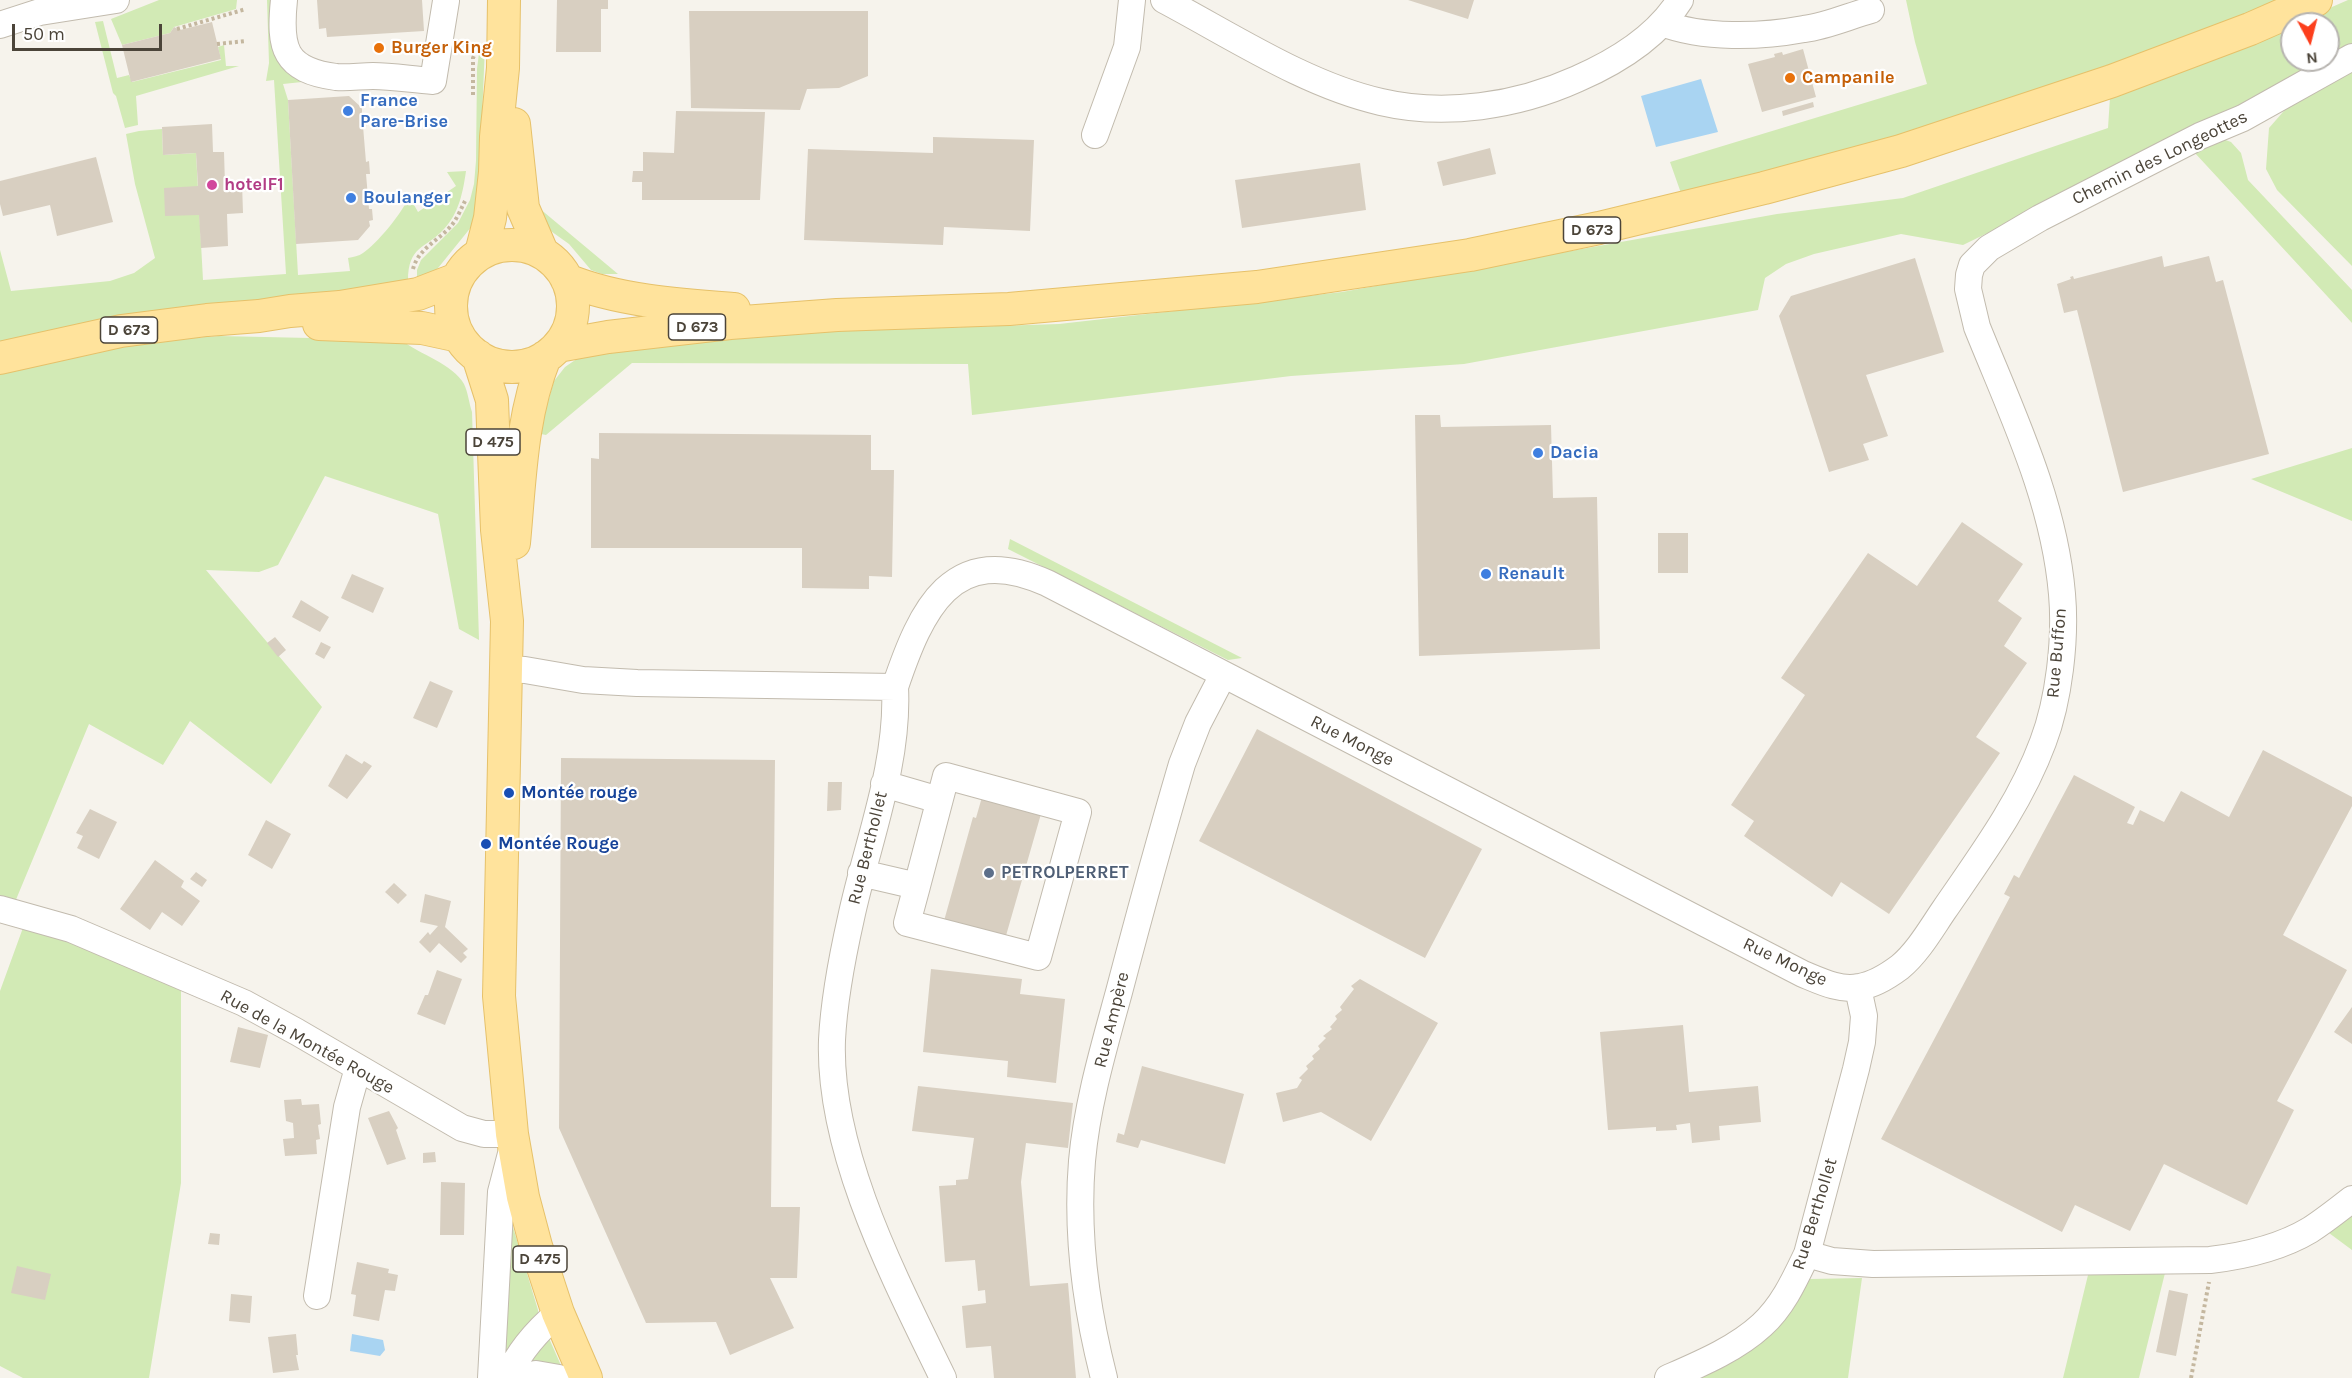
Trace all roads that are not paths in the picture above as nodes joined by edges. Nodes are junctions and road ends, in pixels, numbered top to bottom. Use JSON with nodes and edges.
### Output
{"nodes":[{"id":1,"x":116,"y":0,"type":"edge"},
{"id":2,"x":284,"y":0,"type":"edge"},
{"id":3,"x":504,"y":0,"type":"edge"},
{"id":4,"x":1132,"y":0,"type":"edge"},
{"id":5,"x":1164,"y":0,"type":"edge"},
{"id":6,"x":1680,"y":0,"type":"edge"},
{"id":7,"x":2316,"y":0,"type":"edge"},
{"id":8,"x":446,"y":1,"type":"edge"},
{"id":9,"x":1871,"y":10,"type":"dead end"},
{"id":10,"x":1662,"y":23,"type":"junction"},
{"id":11,"x":0,"y":25,"type":"edge"},
{"id":12,"x":2352,"y":57,"type":"edge"},
{"id":13,"x":503,"y":68,"type":"junction"},
{"id":14,"x":1095,"y":135,"type":"dead end"},
{"id":15,"x":542,"y":252,"type":"junction"},
{"id":16,"x":481,"y":253,"type":"junction"},
{"id":17,"x":1972,"y":265,"type":"joint"},
{"id":18,"x":457,"y":279,"type":"junction"},
{"id":19,"x":567,"y":280,"type":"junction"},
{"id":20,"x":837,"y":315,"type":"junction"},
{"id":21,"x":259,"y":316,"type":"junction"},
{"id":22,"x":468,"y":346,"type":"junction"},
{"id":23,"x":552,"y":351,"type":"junction"},
{"id":24,"x":0,"y":357,"type":"edge"},
{"id":25,"x":507,"y":621,"type":"junction"},
{"id":26,"x":505,"y":669,"type":"junction"},
{"id":27,"x":1223,"y":675,"type":"junction"},
{"id":28,"x":894,"y":687,"type":"junction"},
{"id":29,"x":884,"y":784,"type":"junction"},
{"id":30,"x":939,"y":800,"type":"junction"},
{"id":31,"x":861,"y":873,"type":"junction"},
{"id":32,"x":917,"y":886,"type":"junction"},
{"id":33,"x":0,"y":909,"type":"edge"},
{"id":34,"x":1858,"y":988,"type":"junction"},
{"id":35,"x":358,"y":1068,"type":"junction"},
{"id":36,"x":511,"y":1131,"type":"junction"},
{"id":37,"x":2352,"y":1199,"type":"edge"},
{"id":38,"x":1807,"y":1254,"type":"junction"},
{"id":39,"x":317,"y":1296,"type":"dead end"},
{"id":40,"x":558,"y":1312,"type":"junction"},
{"id":41,"x":490,"y":1378,"type":"edge"},
{"id":42,"x":507,"y":1378,"type":"edge"},
{"id":43,"x":518,"y":1378,"type":"edge"},
{"id":44,"x":559,"y":1378,"type":"edge"},
{"id":45,"x":586,"y":1378,"type":"edge"},
{"id":46,"x":943,"y":1378,"type":"edge"},
{"id":47,"x":1104,"y":1378,"type":"edge"},
{"id":48,"x":1668,"y":1378,"type":"edge"}],
"edges":[{"from":1,"to":11,"type":"street"},
{"from":2,"to":8,"type":"street"},
{"from":3,"to":13,"type":"main road"},
{"from":4,"to":14,"type":"street"},
{"from":5,"to":10,"type":"street"},
{"from":6,"to":10,"type":"street"},
{"from":7,"to":20,"type":"main road","number":"D 673"},
{"from":9,"to":10,"type":"street"},
{"from":12,"to":17,"type":"street","name":"Chemin des Longeottes"},
{"from":13,"to":15,"type":"main road"},
{"from":13,"to":16,"type":"main road"},
{"from":15,"to":16,"type":"main road"},
{"from":15,"to":19,"type":"main road"},
{"from":16,"to":18,"type":"main road"},
{"from":17,"to":34,"type":"street","name":"Rue Buffon"},
{"from":18,"to":21,"type":"main road","number":"D 673"},
{"from":18,"to":22,"type":"main road"},
{"from":19,"to":20,"type":"main road","number":"D 673"},
{"from":19,"to":23,"type":"main road"},
{"from":20,"to":23,"type":"main road","number":"D 673"},
{"from":21,"to":22,"type":"main road","number":"D 673"},
{"from":21,"to":24,"type":"main road","number":"D 673"},
{"from":22,"to":23,"type":"main road"},
{"from":22,"to":25,"type":"main road","number":"D 475"},
{"from":23,"to":25,"type":"main road","number":"D 475"},
{"from":25,"to":26,"type":"main road","number":"D 475"},
{"from":26,"to":28,"type":"street"},
{"from":26,"to":36,"type":"main road","number":"D 475"},
{"from":27,"to":28,"type":"street","name":"Rue Monge"},
{"from":27,"to":34,"type":"street","name":"Rue Monge"},
{"from":27,"to":47,"type":"street","name":"Rue Ampère"},
{"from":28,"to":29,"type":"street","name":"Rue Berthollet"},
{"from":29,"to":30,"type":"street"},
{"from":29,"to":31,"type":"street","name":"Rue Berthollet"},
{"from":30,"to":32,"type":"street"},
{"from":30,"to":32,"type":"street"},
{"from":31,"to":32,"type":"street"},
{"from":31,"to":46,"type":"street","name":"Rue Berthollet"},
{"from":33,"to":35,"type":"street","name":"Rue de la Montée Rouge"},
{"from":34,"to":38,"type":"street","name":"Rue Berthollet"},
{"from":35,"to":36,"type":"street","name":"Rue de la Montée Rouge"},
{"from":35,"to":39,"type":"street"},
{"from":36,"to":40,"type":"main road","number":"D 475"},
{"from":36,"to":41,"type":"street"},
{"from":37,"to":38,"type":"street"},
{"from":38,"to":48,"type":"street","name":"Rue Berthollet"},
{"from":40,"to":42,"type":"street"},
{"from":40,"to":45,"type":"main road","number":"D 475"},
{"from":43,"to":44,"type":"street"}]}
